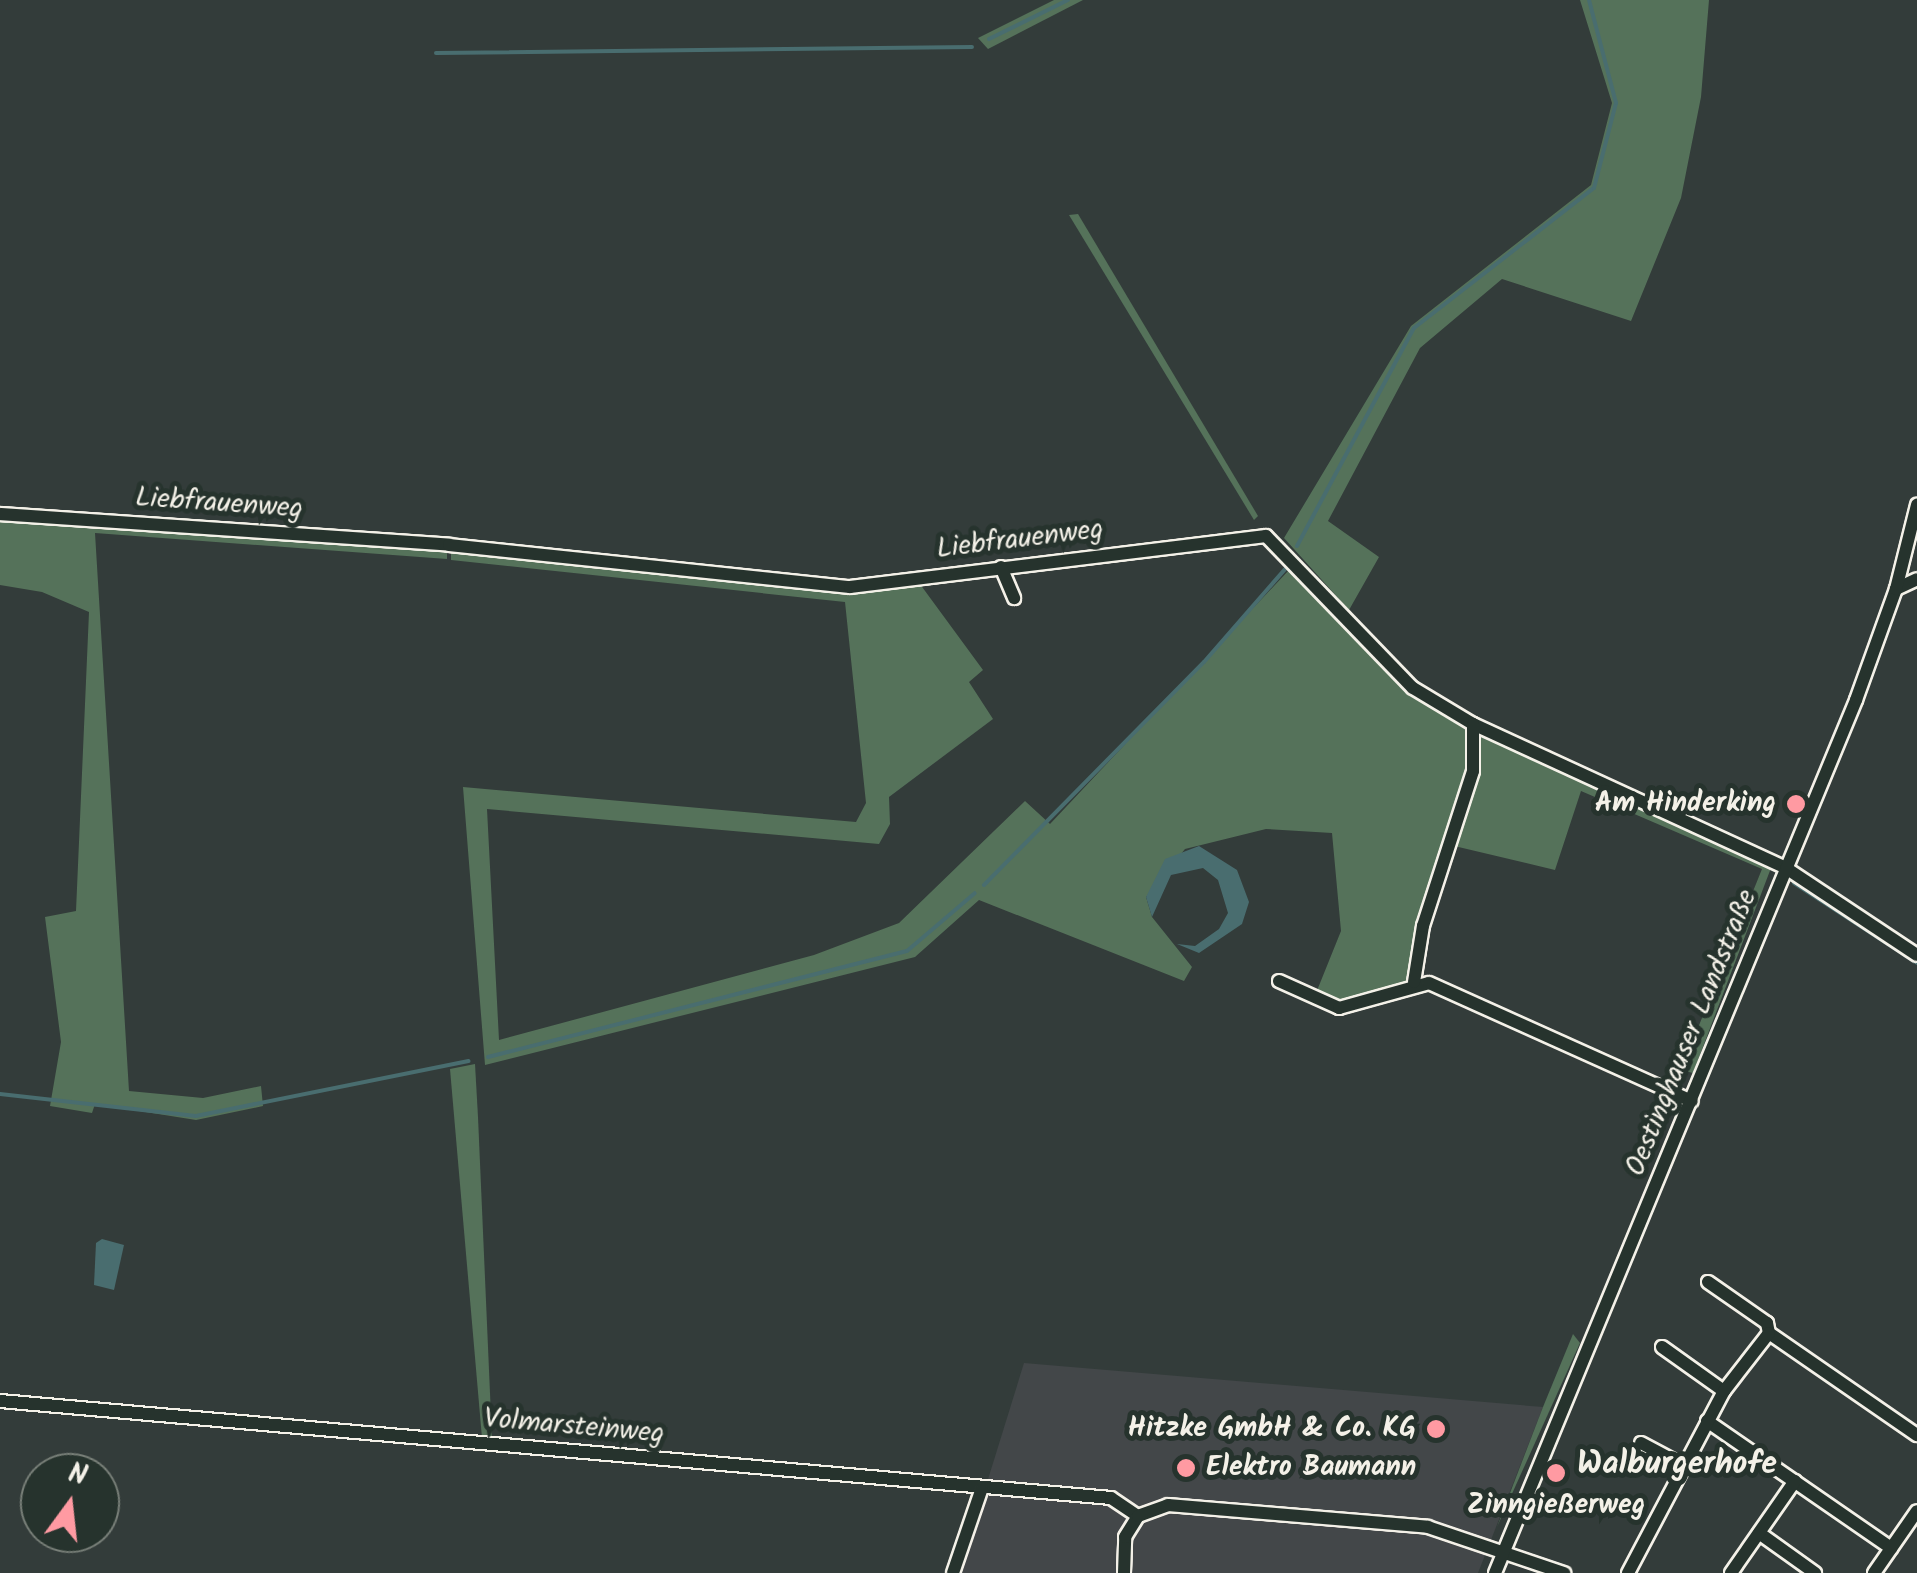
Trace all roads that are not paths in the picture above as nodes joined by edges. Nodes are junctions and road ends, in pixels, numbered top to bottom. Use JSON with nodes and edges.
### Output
{"nodes":[{"id":1,"x":1917,"y":505,"type":"edge"},
{"id":2,"x":0,"y":514,"type":"edge"},
{"id":3,"x":1001,"y":567,"type":"junction"},
{"id":4,"x":1917,"y":579,"type":"edge"},
{"id":5,"x":1896,"y":589,"type":"junction"},
{"id":6,"x":1014,"y":598,"type":"dead end"},
{"id":7,"x":1473,"y":724,"type":"junction"},
{"id":8,"x":1786,"y":868,"type":"junction"},
{"id":9,"x":1917,"y":955,"type":"edge"},
{"id":10,"x":1279,"y":981,"type":"dead end"},
{"id":11,"x":1414,"y":982,"type":"junction"},
{"id":12,"x":1692,"y":1101,"type":"junction"},
{"id":13,"x":1708,"y":1282,"type":"dead end"},
{"id":14,"x":1768,"y":1333,"type":"junction"},
{"id":15,"x":1662,"y":1347,"type":"dead end"},
{"id":16,"x":1724,"y":1390,"type":"junction"},
{"id":17,"x":0,"y":1402,"type":"edge"},
{"id":18,"x":1707,"y":1420,"type":"junction"},
{"id":19,"x":1917,"y":1435,"type":"edge"},
{"id":20,"x":1641,"y":1444,"type":"dead end"},
{"id":21,"x":1684,"y":1466,"type":"junction"},
{"id":22,"x":1795,"y":1481,"type":"junction"},
{"id":23,"x":982,"y":1488,"type":"junction"},
{"id":24,"x":1917,"y":1511,"type":"edge"},
{"id":25,"x":1138,"y":1516,"type":"junction"},
{"id":26,"x":1759,"y":1533,"type":"junction"},
{"id":27,"x":1891,"y":1548,"type":"junction"},
{"id":28,"x":1504,"y":1552,"type":"junction"},
{"id":29,"x":953,"y":1573,"type":"edge"},
{"id":30,"x":1124,"y":1573,"type":"edge"},
{"id":31,"x":1496,"y":1573,"type":"edge"},
{"id":32,"x":1564,"y":1573,"type":"edge"},
{"id":33,"x":1628,"y":1573,"type":"edge"},
{"id":34,"x":1731,"y":1573,"type":"edge"},
{"id":35,"x":1815,"y":1573,"type":"edge"},
{"id":36,"x":1874,"y":1573,"type":"edge"}],
"edges":[{"from":1,"to":5,"type":"street","name":"Oestinghauser Landstraße"},
{"from":2,"to":3,"type":"street","name":"Liebfrauenweg"},
{"from":3,"to":6,"type":"street"},
{"from":3,"to":7,"type":"street","name":"Liebfrauenweg"},
{"from":4,"to":5,"type":"street"},
{"from":5,"to":8,"type":"street","name":"Oestinghauser Landstraße"},
{"from":7,"to":8,"type":"street","name":"Liebfrauenweg"},
{"from":7,"to":11,"type":"street"},
{"from":8,"to":9,"type":"street","name":"Liebfrauenweg"},
{"from":8,"to":12,"type":"street","name":"Oestinghauser Landstraße"},
{"from":10,"to":11,"type":"street"},
{"from":11,"to":12,"type":"street"},
{"from":12,"to":28,"type":"street","name":"Oestinghauser Landstraße"},
{"from":13,"to":14,"type":"street"},
{"from":14,"to":16,"type":"street"},
{"from":14,"to":19,"type":"street"},
{"from":15,"to":16,"type":"street"},
{"from":16,"to":18,"type":"street"},
{"from":17,"to":23,"type":"street","name":"Volmarsteinweg"},
{"from":18,"to":21,"type":"street"},
{"from":18,"to":22,"type":"street"},
{"from":20,"to":21,"type":"street"},
{"from":21,"to":33,"type":"street"},
{"from":22,"to":26,"type":"street"},
{"from":22,"to":27,"type":"street"},
{"from":23,"to":25,"type":"street","name":"Volmarsteinweg"},
{"from":23,"to":29,"type":"street"},
{"from":24,"to":27,"type":"street"},
{"from":25,"to":28,"type":"street"},
{"from":25,"to":30,"type":"street"},
{"from":26,"to":34,"type":"street"},
{"from":26,"to":35,"type":"street"},
{"from":27,"to":36,"type":"street"},
{"from":28,"to":31,"type":"street","name":"Oestinghauser Landstraße"},
{"from":28,"to":32,"type":"street"}]}
